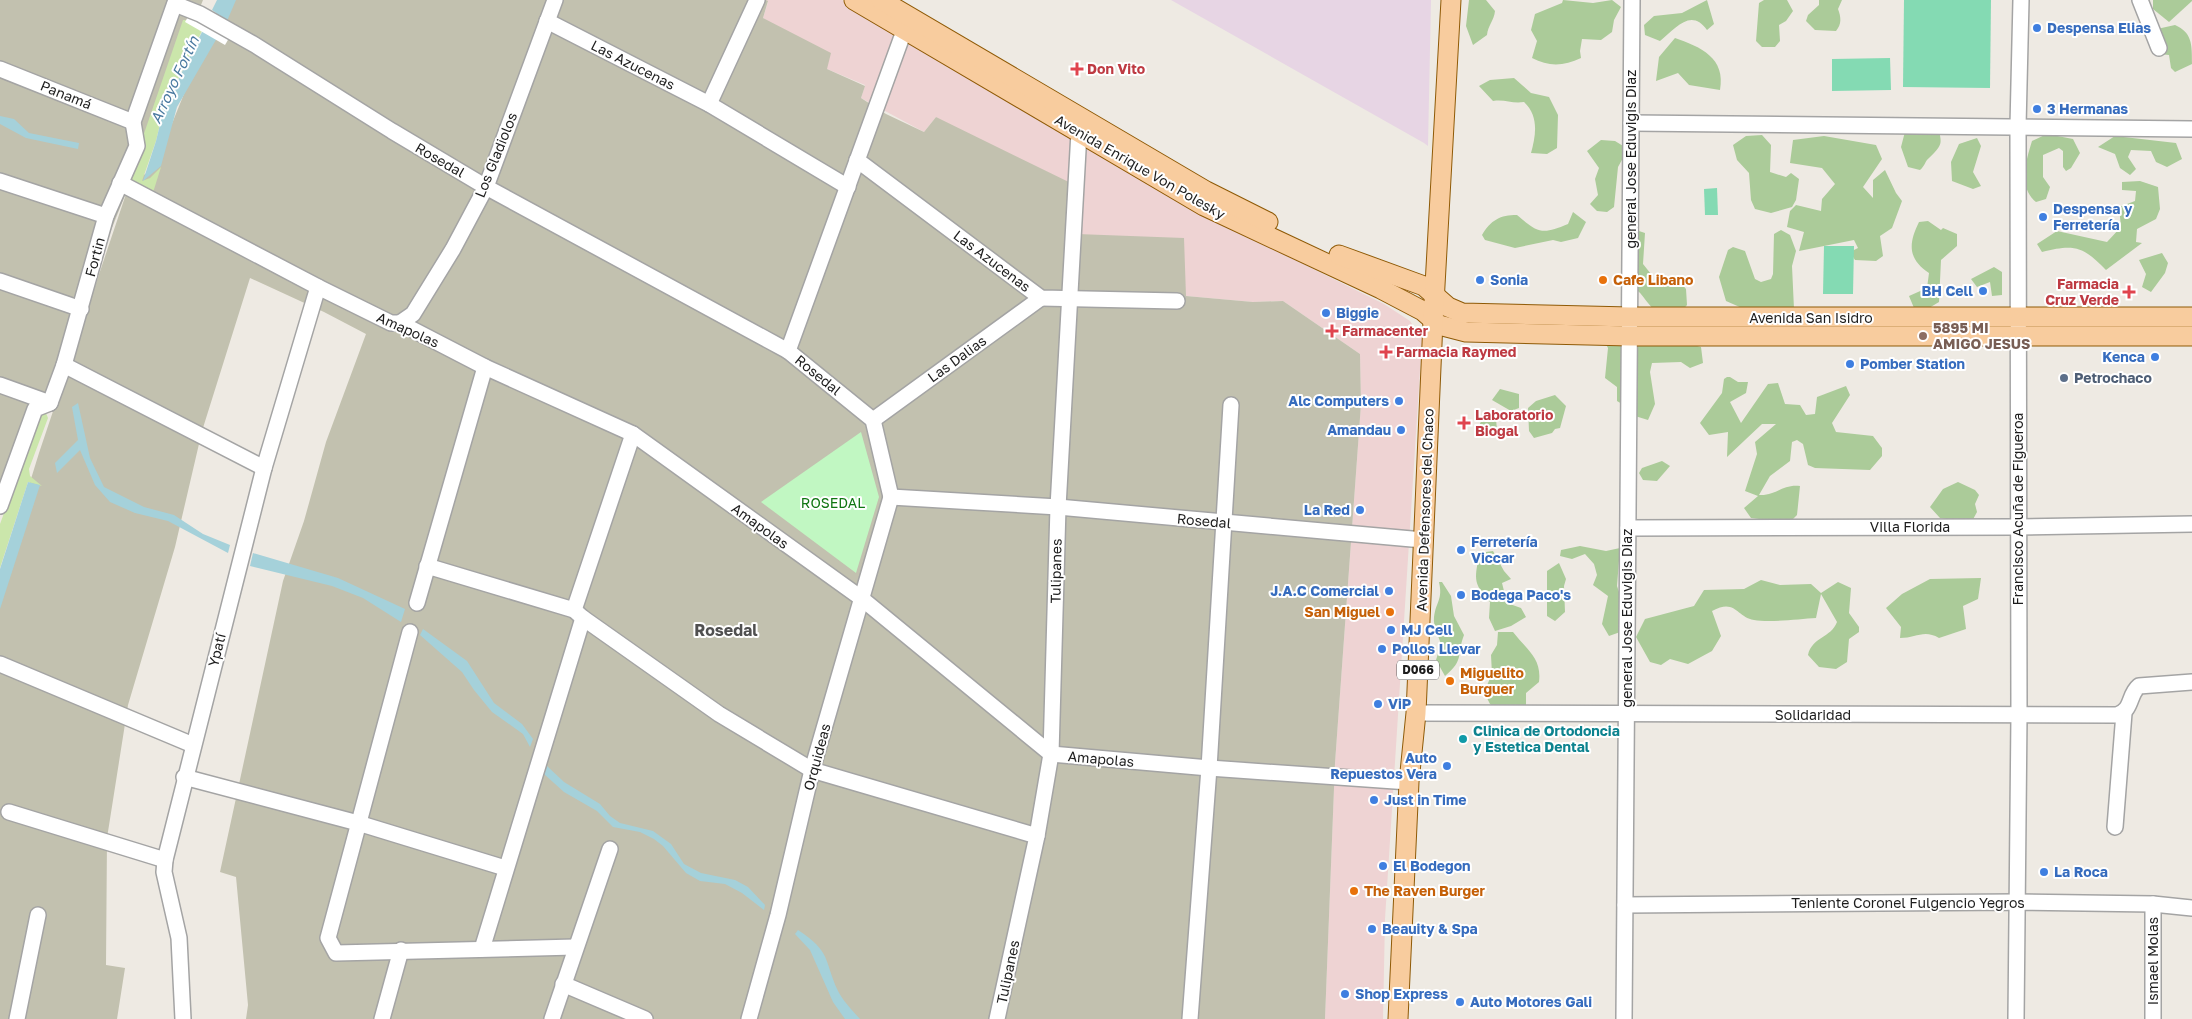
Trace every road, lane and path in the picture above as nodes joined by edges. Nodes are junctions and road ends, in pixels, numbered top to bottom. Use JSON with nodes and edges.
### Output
{"nodes":[{"id":1,"x":555,"y":0,"type":"edge"},
{"id":2,"x":757,"y":0,"type":"edge"},
{"id":3,"x":854,"y":0,"type":"edge"},
{"id":4,"x":881,"y":0,"type":"edge"},
{"id":5,"x":1451,"y":0,"type":"edge"},
{"id":6,"x":1632,"y":0,"type":"edge"},
{"id":7,"x":2021,"y":0,"type":"edge"},
{"id":8,"x":2140,"y":0,"type":"edge"},
{"id":9,"x":175,"y":2,"type":"edge"},
{"id":10,"x":547,"y":21,"type":"junction"},
{"id":11,"x":907,"y":23,"type":"junction"},
{"id":12,"x":2159,"y":48,"type":"dead end"},
{"id":13,"x":0,"y":69,"type":"edge"},
{"id":14,"x":709,"y":104,"type":"junction"},
{"id":15,"x":133,"y":122,"type":"junction"},
{"id":16,"x":1631,"y":123,"type":"junction"},
{"id":17,"x":1082,"y":126,"type":"junction"},
{"id":18,"x":2018,"y":126,"type":"junction"},
{"id":19,"x":2192,"y":129,"type":"edge"},
{"id":20,"x":857,"y":160,"type":"junction"},
{"id":21,"x":0,"y":181,"type":"edge"},
{"id":22,"x":120,"y":183,"type":"junction"},
{"id":23,"x":486,"y":186,"type":"junction"},
{"id":24,"x":848,"y":187,"type":"junction"},
{"id":25,"x":106,"y":216,"type":"junction"},
{"id":26,"x":0,"y":281,"type":"edge"},
{"id":27,"x":318,"y":287,"type":"junction"},
{"id":28,"x":1436,"y":296,"type":"junction"},
{"id":29,"x":1041,"y":298,"type":"junction"},
{"id":30,"x":1069,"y":300,"type":"junction"},
{"id":31,"x":1177,"y":301,"type":"dead end"},
{"id":32,"x":81,"y":309,"type":"junction"},
{"id":33,"x":2192,"y":317,"type":"edge"},
{"id":34,"x":2018,"y":319,"type":"junction"},
{"id":35,"x":1433,"y":321,"type":"junction"},
{"id":36,"x":400,"y":323,"type":"junction"},
{"id":37,"x":1630,"y":327,"type":"junction"},
{"id":38,"x":2192,"y":336,"type":"edge"},
{"id":39,"x":2018,"y":338,"type":"junction"},
{"id":40,"x":788,"y":351,"type":"junction"},
{"id":41,"x":64,"y":365,"type":"junction"},
{"id":42,"x":485,"y":367,"type":"junction"},
{"id":43,"x":0,"y":385,"type":"edge"},
{"id":44,"x":50,"y":403,"type":"junction"},
{"id":45,"x":1230,"y":404,"type":"dead end"},
{"id":46,"x":873,"y":420,"type":"junction"},
{"id":47,"x":633,"y":434,"type":"junction"},
{"id":48,"x":264,"y":468,"type":"junction"},
{"id":49,"x":2,"y":496,"type":"edge"},
{"id":50,"x":891,"y":497,"type":"junction"},
{"id":51,"x":1058,"y":506,"type":"junction"},
{"id":52,"x":1225,"y":523,"type":"junction"},
{"id":53,"x":2192,"y":524,"type":"edge"},
{"id":54,"x":2018,"y":527,"type":"junction"},
{"id":55,"x":1628,"y":528,"type":"junction"},
{"id":56,"x":1423,"y":540,"type":"junction"},
{"id":57,"x":426,"y":566,"type":"junction"},
{"id":58,"x":861,"y":598,"type":"junction"},
{"id":59,"x":417,"y":603,"type":"dead end"},
{"id":60,"x":579,"y":614,"type":"junction"},
{"id":61,"x":410,"y":632,"type":"dead end"},
{"id":62,"x":0,"y":664,"type":"edge"},
{"id":63,"x":2192,"y":682,"type":"edge"},
{"id":64,"x":2124,"y":713,"type":"junction"},
{"id":65,"x":1416,"y":714,"type":"junction"},
{"id":66,"x":1626,"y":714,"type":"junction"},
{"id":67,"x":2019,"y":715,"type":"junction"},
{"id":68,"x":193,"y":746,"type":"junction"},
{"id":69,"x":1051,"y":754,"type":"junction"},
{"id":70,"x":1209,"y":768,"type":"junction"},
{"id":71,"x":812,"y":770,"type":"junction"},
{"id":72,"x":184,"y":778,"type":"junction"},
{"id":73,"x":1409,"y":782,"type":"junction"},
{"id":74,"x":9,"y":812,"type":"dead end"},
{"id":75,"x":358,"y":823,"type":"junction"},
{"id":76,"x":2114,"y":827,"type":"dead end"},
{"id":77,"x":1037,"y":836,"type":"junction"},
{"id":78,"x":610,"y":849,"type":"dead end"},
{"id":79,"x":165,"y":860,"type":"junction"},
{"id":80,"x":505,"y":868,"type":"junction"},
{"id":81,"x":2016,"y":902,"type":"junction"},
{"id":82,"x":2153,"y":904,"type":"junction"},
{"id":83,"x":1624,"y":905,"type":"junction"},
{"id":84,"x":2192,"y":908,"type":"edge"},
{"id":85,"x":38,"y":915,"type":"dead end"},
{"id":86,"x":575,"y":947,"type":"junction"},
{"id":87,"x":482,"y":949,"type":"junction"},
{"id":88,"x":400,"y":950,"type":"junction"},
{"id":89,"x":563,"y":984,"type":"junction"},
{"id":90,"x":17,"y":1019,"type":"edge"},
{"id":91,"x":184,"y":1019,"type":"edge"},
{"id":92,"x":382,"y":1019,"type":"edge"},
{"id":93,"x":552,"y":1019,"type":"edge"},
{"id":94,"x":645,"y":1019,"type":"edge"},
{"id":95,"x":749,"y":1019,"type":"edge"},
{"id":96,"x":997,"y":1019,"type":"edge"},
{"id":97,"x":1190,"y":1019,"type":"edge"},
{"id":98,"x":1398,"y":1019,"type":"edge"},
{"id":99,"x":1624,"y":1019,"type":"edge"},
{"id":100,"x":2016,"y":1019,"type":"edge"},
{"id":101,"x":2153,"y":1019,"type":"edge"}],
"edges":[{"from":1,"to":10,"type":"street","name":"Los Gladiolos"},
{"from":2,"to":14,"type":"street"},
{"from":3,"to":11,"type":"main road","name":"Avenida Enrique Von Polesky"},
{"from":4,"to":11,"type":"main road","name":"Avenida Enrique Von Polesky"},
{"from":5,"to":28,"type":"main road","name":"Avenida Defensores del Chaco","number":"D066"},
{"from":6,"to":16,"type":"street","name":"general Jose Eduvigis Diaz"},
{"from":7,"to":18,"type":"street","name":"Francisco Acuña de Figueroa"},
{"from":8,"to":12,"type":"street"},
{"from":9,"to":15,"type":"street","name":"Fortin"},
{"from":9,"to":23,"type":"street","name":"Rosedal"},
{"from":10,"to":14,"type":"street","name":"Las Azucenas"},
{"from":10,"to":23,"type":"street","name":"Los Gladiolos"},
{"from":11,"to":17,"type":"main road","name":"Avenida Enrique Von Polesky"},
{"from":11,"to":20,"type":"street"},
{"from":13,"to":15,"type":"street","name":"Panamá"},
{"from":14,"to":24,"type":"street","name":"Las Azucenas"},
{"from":15,"to":22,"type":"street","name":"Fortin"},
{"from":16,"to":18,"type":"street"},
{"from":16,"to":37,"type":"street","name":"general Jose Eduvigis Diaz"},
{"from":17,"to":28,"type":"main road","name":"Avenida Enrique Von Polesky"},
{"from":17,"to":30,"type":"street","name":"Tulipanes"},
{"from":17,"to":35,"type":"main road","name":"Avenida Enrique Von Polesky"},
{"from":18,"to":19,"type":"street"},
{"from":18,"to":34,"type":"street","name":"Francisco Acuña de Figueroa"},
{"from":20,"to":24,"type":"street"},
{"from":20,"to":29,"type":"street","name":"Las Azucenas"},
{"from":21,"to":25,"type":"street"},
{"from":22,"to":25,"type":"street","name":"Fortin"},
{"from":22,"to":27,"type":"street","name":"Amapolas"},
{"from":23,"to":36,"type":"street","name":"Los Gladiolos"},
{"from":23,"to":40,"type":"street","name":"Rosedal"},
{"from":24,"to":40,"type":"street"},
{"from":25,"to":32,"type":"street","name":"Fortin"},
{"from":26,"to":32,"type":"street"},
{"from":27,"to":36,"type":"street","name":"Amapolas"},
{"from":27,"to":48,"type":"street","name":"Ypatí"},
{"from":28,"to":35,"type":"main road","name":"Avenida Defensores del Chaco","number":"D066"},
{"from":28,"to":37,"type":"main road","name":"Avenida San Isidro"},
{"from":29,"to":30,"type":"street","name":"Las Azucenas"},
{"from":29,"to":46,"type":"street","name":"Las Dalias"},
{"from":30,"to":31,"type":"street","name":"Las Azucenas"},
{"from":30,"to":51,"type":"street","name":"Tulipanes"},
{"from":32,"to":41,"type":"street","name":"Fortin"},
{"from":33,"to":34,"type":"main road","name":"Avenida San Isidro"},
{"from":34,"to":37,"type":"main road","name":"Avenida San Isidro"},
{"from":34,"to":39,"type":"street","name":"Francisco Acuña de Figueroa"},
{"from":35,"to":37,"type":"main road","name":"Avenida San Isidro"},
{"from":35,"to":56,"type":"main road","name":"Avenida Defensores del Chaco","number":"D066"},
{"from":36,"to":42,"type":"street","name":"Amapolas"},
{"from":37,"to":39,"type":"main road","name":"Avenida San Isidro"},
{"from":37,"to":55,"type":"street","name":"general Jose Eduvigis Diaz"},
{"from":38,"to":39,"type":"main road","name":"Avenida San Isidro"},
{"from":39,"to":54,"type":"street","name":"Francisco Acuña de Figueroa"},
{"from":40,"to":46,"type":"street","name":"Rosedal"},
{"from":41,"to":44,"type":"street","name":"Fortin"},
{"from":41,"to":48,"type":"street"},
{"from":42,"to":47,"type":"street","name":"Amapolas"},
{"from":42,"to":57,"type":"street"},
{"from":43,"to":44,"type":"street"},
{"from":44,"to":49,"type":"street"},
{"from":45,"to":52,"type":"street"},
{"from":46,"to":50,"type":"street"},
{"from":47,"to":58,"type":"street","name":"Amapolas"},
{"from":47,"to":60,"type":"street"},
{"from":48,"to":68,"type":"street","name":"Ypatí"},
{"from":50,"to":51,"type":"street","name":"Rosedal"},
{"from":50,"to":58,"type":"street","name":"Orquideas"},
{"from":51,"to":52,"type":"street","name":"Rosedal"},
{"from":51,"to":69,"type":"street","name":"Tulipanes"},
{"from":52,"to":56,"type":"street","name":"Rosedal"},
{"from":52,"to":70,"type":"street"},
{"from":53,"to":54,"type":"street","name":"Villa Florida"},
{"from":54,"to":55,"type":"street","name":"Villa Florida"},
{"from":54,"to":67,"type":"street","name":"Francisco Acuña de Figueroa"},
{"from":55,"to":66,"type":"street","name":"general Jose Eduvigis Diaz"},
{"from":56,"to":65,"type":"main road","name":"Avenida Defensores del Chaco","number":"D066"},
{"from":57,"to":59,"type":"street"},
{"from":57,"to":60,"type":"street"},
{"from":58,"to":69,"type":"street","name":"Amapolas"},
{"from":58,"to":71,"type":"street","name":"Orquideas"},
{"from":60,"to":71,"type":"street"},
{"from":60,"to":80,"type":"street"},
{"from":61,"to":75,"type":"street"},
{"from":62,"to":68,"type":"street"},
{"from":63,"to":64,"type":"street"},
{"from":64,"to":67,"type":"street","name":"Solidaridad"},
{"from":64,"to":76,"type":"street"},
{"from":65,"to":66,"type":"street","name":"Solidaridad"},
{"from":65,"to":73,"type":"main road","name":"Avenida Defensores del Chaco","number":"D066"},
{"from":66,"to":67,"type":"street","name":"Solidaridad"},
{"from":66,"to":83,"type":"street","name":"general Jose Eduvigis Diaz"},
{"from":67,"to":81,"type":"street","name":"Francisco Acuña de Figueroa"},
{"from":68,"to":72,"type":"street","name":"Ypatí"},
{"from":69,"to":70,"type":"street","name":"Amapolas"},
{"from":69,"to":77,"type":"street","name":"Tulipanes"},
{"from":70,"to":73,"type":"street","name":"Amapolas"},
{"from":70,"to":97,"type":"street"},
{"from":71,"to":77,"type":"street"},
{"from":71,"to":95,"type":"street","name":"Orquideas"},
{"from":72,"to":75,"type":"street"},
{"from":72,"to":79,"type":"street","name":"Ypatí"},
{"from":73,"to":98,"type":"main road","name":"Avenida Defensores del Chaco","number":"D066"},
{"from":74,"to":79,"type":"street"},
{"from":75,"to":80,"type":"street"},
{"from":75,"to":88,"type":"street"},
{"from":77,"to":96,"type":"street","name":"Tulipanes"},
{"from":78,"to":86,"type":"street"},
{"from":79,"to":91,"type":"street","name":"Ypatí"},
{"from":80,"to":87,"type":"street"},
{"from":81,"to":82,"type":"street","name":"Teniente Coronel Fulgencio Yegros"},
{"from":81,"to":83,"type":"street","name":"Teniente Coronel Fulgencio Yegros"},
{"from":81,"to":100,"type":"street","name":"Francisco Acuña de Figueroa"},
{"from":82,"to":84,"type":"street","name":"Teniente Coronel Fulgencio Yegros"},
{"from":82,"to":101,"type":"street","name":"Ismael Molas"},
{"from":83,"to":99,"type":"street","name":"general Jose Eduvigis Diaz"},
{"from":85,"to":90,"type":"street"},
{"from":86,"to":87,"type":"street"},
{"from":86,"to":89,"type":"street"},
{"from":87,"to":88,"type":"street"},
{"from":88,"to":92,"type":"street"},
{"from":89,"to":93,"type":"street"},
{"from":89,"to":94,"type":"street"}]}
